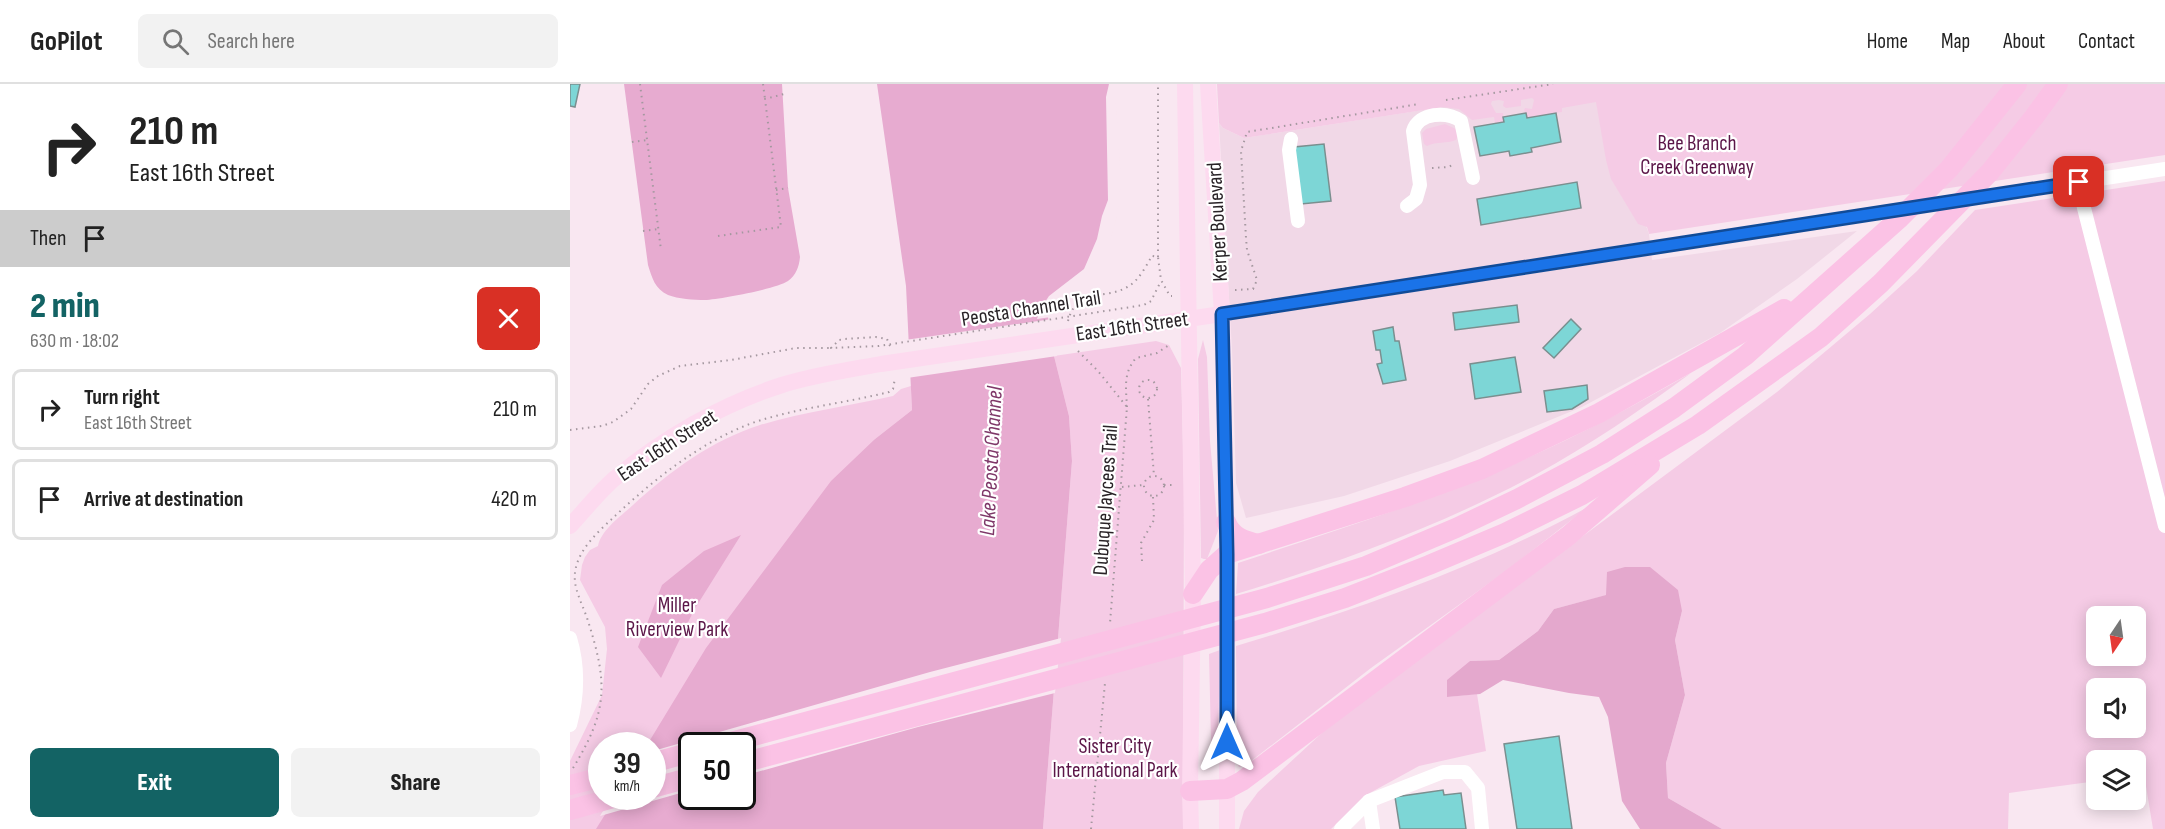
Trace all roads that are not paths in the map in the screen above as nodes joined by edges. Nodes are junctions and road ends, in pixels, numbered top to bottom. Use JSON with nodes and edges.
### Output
{"nodes":[{"id":1,"x":1185,"y":84,"type":"edge"},
{"id":2,"x":1208,"y":84,"type":"edge"},
{"id":3,"x":2017,"y":84,"type":"edge"},
{"id":4,"x":2058,"y":84,"type":"edge"},
{"id":5,"x":1291,"y":139,"type":"dead end"},
{"id":6,"x":2165,"y":169,"type":"edge"},
{"id":7,"x":1473,"y":178,"type":"dead end"},
{"id":8,"x":2079,"y":182,"type":"junction"},
{"id":9,"x":1407,"y":206,"type":"dead end"},
{"id":10,"x":1298,"y":221,"type":"dead end"},
{"id":11,"x":1842,"y":272,"type":"junction"},
{"id":12,"x":1222,"y":314,"type":"junction"},
{"id":13,"x":1190,"y":318,"type":"junction"},
{"id":14,"x":1698,"y":425,"type":"junction"},
{"id":15,"x":1226,"y":522,"type":"junction"},
{"id":16,"x":570,"y":526,"type":"edge"},
{"id":17,"x":2165,"y":526,"type":"edge"},
{"id":18,"x":1259,"y":544,"type":"junction"},
{"id":19,"x":1227,"y":554,"type":"junction"},
{"id":20,"x":1193,"y":594,"type":"junction"},
{"id":21,"x":570,"y":638,"type":"edge"},
{"id":22,"x":570,"y":725,"type":"edge"},
{"id":23,"x":756,"y":735,"type":"edge"},
{"id":24,"x":756,"y":759,"type":"edge"},
{"id":25,"x":588,"y":780,"type":"edge"},
{"id":26,"x":570,"y":785,"type":"edge"},
{"id":27,"x":1227,"y":789,"type":"junction"},
{"id":28,"x":1190,"y":790,"type":"junction"},
{"id":29,"x":1369,"y":801,"type":"junction"},
{"id":30,"x":588,"y":805,"type":"edge"},
{"id":31,"x":570,"y":810,"type":"edge"},
{"id":32,"x":1191,"y":829,"type":"edge"},
{"id":33,"x":1227,"y":829,"type":"edge"},
{"id":34,"x":1341,"y":829,"type":"edge"},
{"id":35,"x":1373,"y":829,"type":"edge"},
{"id":36,"x":1482,"y":829,"type":"edge"}],
"edges":[{"from":1,"to":13,"type":"main road","name":"Kerper Boulevard"},
{"from":2,"to":12,"type":"main road","name":"Kerper Boulevard"},
{"from":3,"to":11,"type":"highway"},
{"from":4,"to":14,"type":"highway"},
{"from":5,"to":10,"type":"street"},
{"from":6,"to":8,"type":"street","name":"East 16th Street"},
{"from":7,"to":9,"type":"street"},
{"from":8,"to":12,"type":"street","name":"East 16th Street"},
{"from":8,"to":17,"type":"street"},
{"from":11,"to":18,"type":"highway"},
{"from":11,"to":23,"type":"highway"},
{"from":12,"to":13,"type":"main road","name":"East 16th Street"},
{"from":12,"to":15,"type":"main road","name":"Kerper Boulevard"},
{"from":13,"to":16,"type":"main road","name":"East 16th Street"},
{"from":13,"to":20,"type":"main road","name":"Kerper Boulevard"},
{"from":14,"to":24,"type":"highway"},
{"from":14,"to":27,"type":"highway"},
{"from":15,"to":18,"type":"highway"},
{"from":15,"to":19,"type":"main road","name":"Kerper Boulevard"},
{"from":18,"to":19,"type":"highway"},
{"from":19,"to":20,"type":"highway"},
{"from":19,"to":27,"type":"main road","name":"Kerper Boulevard"},
{"from":20,"to":28,"type":"main road","name":"Kerper Boulevard"},
{"from":21,"to":22,"type":"street"},
{"from":25,"to":26,"type":"highway"},
{"from":27,"to":28,"type":"highway"},
{"from":27,"to":33,"type":"main road","name":"Kerper Boulevard"},
{"from":28,"to":32,"type":"main road","name":"Kerper Boulevard"},
{"from":29,"to":34,"type":"street"},
{"from":29,"to":35,"type":"street"},
{"from":29,"to":36,"type":"street"},
{"from":30,"to":31,"type":"highway"}]}
